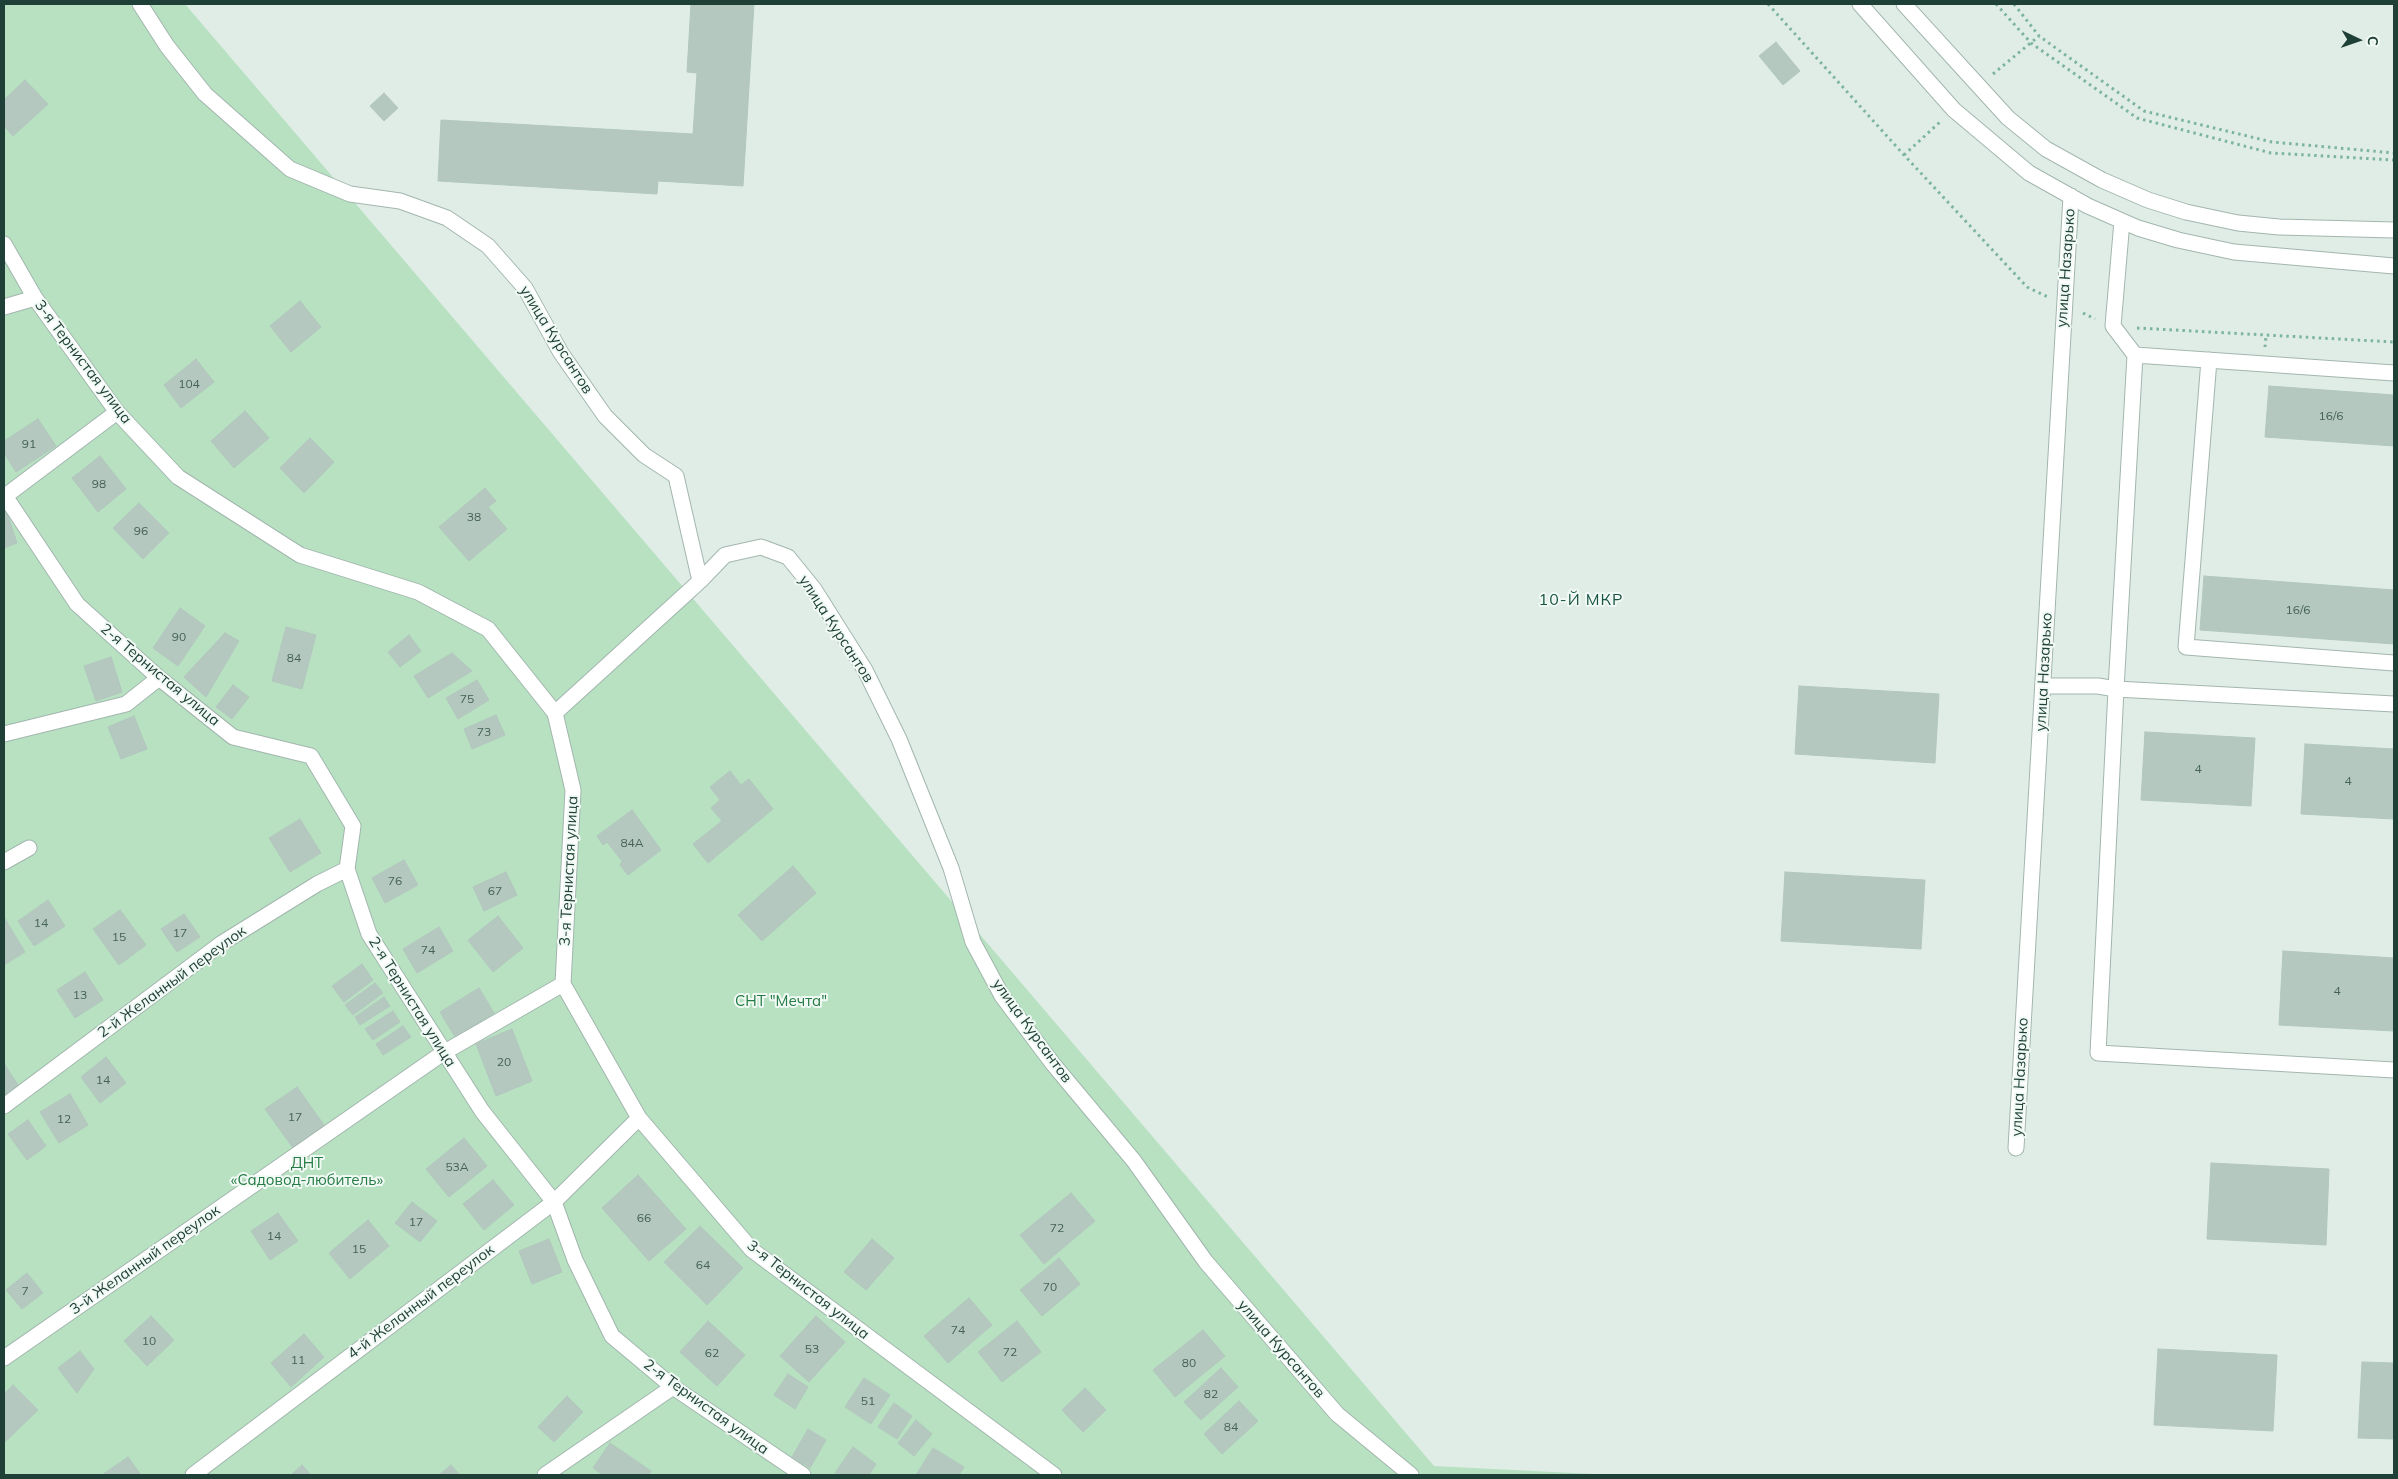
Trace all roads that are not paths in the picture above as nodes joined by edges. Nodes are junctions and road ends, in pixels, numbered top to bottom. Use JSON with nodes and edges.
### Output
{"nodes":[{"id":1,"x":140,"y":4,"type":"edge"},
{"id":2,"x":1860,"y":4,"type":"edge"},
{"id":3,"x":1904,"y":4,"type":"edge"},
{"id":4,"x":2071,"y":196,"type":"junction"},
{"id":5,"x":2122,"y":221,"type":"junction"},
{"id":6,"x":2394,"y":230,"type":"edge"},
{"id":7,"x":4,"y":244,"type":"edge"},
{"id":8,"x":2394,"y":266,"type":"edge"},
{"id":9,"x":35,"y":298,"type":"junction"},
{"id":10,"x":4,"y":307,"type":"edge"},
{"id":11,"x":2135,"y":355,"type":"junction"},
{"id":12,"x":2209,"y":360,"type":"junction"},
{"id":13,"x":2394,"y":372,"type":"edge"},
{"id":14,"x":117,"y":412,"type":"junction"},
{"id":15,"x":4,"y":497,"type":"edge"},
{"id":16,"x":700,"y":581,"type":"junction"},
{"id":17,"x":2394,"y":663,"type":"edge"},
{"id":18,"x":159,"y":678,"type":"junction"},
{"id":19,"x":2044,"y":686,"type":"junction"},
{"id":20,"x":2116,"y":690,"type":"junction"},
{"id":21,"x":2394,"y":704,"type":"edge"},
{"id":22,"x":555,"y":713,"type":"junction"},
{"id":23,"x":4,"y":734,"type":"edge"},
{"id":24,"x":29,"y":848,"type":"dead end"},
{"id":25,"x":4,"y":862,"type":"edge"},
{"id":26,"x":347,"y":869,"type":"junction"},
{"id":27,"x":563,"y":984,"type":"junction"},
{"id":28,"x":443,"y":1053,"type":"junction"},
{"id":29,"x":2394,"y":1070,"type":"edge"},
{"id":30,"x":4,"y":1106,"type":"edge"},
{"id":31,"x":639,"y":1118,"type":"junction"},
{"id":32,"x":2016,"y":1148,"type":"dead end"},
{"id":33,"x":554,"y":1202,"type":"junction"},
{"id":34,"x":4,"y":1358,"type":"edge"},
{"id":35,"x":673,"y":1387,"type":"junction"},
{"id":36,"x":193,"y":1475,"type":"edge"},
{"id":37,"x":545,"y":1475,"type":"edge"},
{"id":38,"x":803,"y":1475,"type":"edge"},
{"id":39,"x":1054,"y":1475,"type":"edge"},
{"id":40,"x":1411,"y":1475,"type":"edge"}],
"edges":[{"from":1,"to":16,"type":"street","name":"улица Курсантов"},
{"from":2,"to":4,"type":"street"},
{"from":3,"to":6,"type":"street"},
{"from":4,"to":5,"type":"street"},
{"from":4,"to":19,"type":"street","name":"улица Назарько"},
{"from":5,"to":8,"type":"street"},
{"from":5,"to":11,"type":"street"},
{"from":7,"to":9,"type":"street","name":"3-я Тернистая улица"},
{"from":9,"to":10,"type":"street"},
{"from":9,"to":14,"type":"street","name":"3-я Тернистая улица"},
{"from":11,"to":12,"type":"street"},
{"from":11,"to":20,"type":"street"},
{"from":12,"to":13,"type":"street"},
{"from":12,"to":17,"type":"street"},
{"from":14,"to":15,"type":"street"},
{"from":14,"to":22,"type":"street","name":"3-я Тернистая улица"},
{"from":15,"to":18,"type":"street","name":"2-я Тернистая улица"},
{"from":16,"to":22,"type":"street"},
{"from":16,"to":40,"type":"street","name":"улица Курсантов"},
{"from":18,"to":23,"type":"street"},
{"from":18,"to":26,"type":"street","name":"2-я Тернистая улица"},
{"from":19,"to":20,"type":"street"},
{"from":19,"to":32,"type":"street","name":"улица Назарько"},
{"from":20,"to":21,"type":"street"},
{"from":20,"to":29,"type":"street"},
{"from":22,"to":27,"type":"street","name":"3-я Тернистая улица"},
{"from":24,"to":25,"type":"street"},
{"from":26,"to":28,"type":"street","name":"2-я Тернистая улица"},
{"from":26,"to":30,"type":"street","name":"2-й Желанный переулок"},
{"from":27,"to":28,"type":"street","name":"3-й Желанный переулок"},
{"from":27,"to":31,"type":"street","name":"3-я Тернистая улица"},
{"from":28,"to":33,"type":"street","name":"2-я Тернистая улица"},
{"from":28,"to":34,"type":"street","name":"3-й Желанный переулок"},
{"from":31,"to":33,"type":"street","name":"4-й Желанный переулок"},
{"from":31,"to":39,"type":"street","name":"3-я Тернистая улица"},
{"from":33,"to":35,"type":"street","name":"2-я Тернистая улица"},
{"from":33,"to":36,"type":"street","name":"4-й Желанный переулок"},
{"from":35,"to":37,"type":"street"},
{"from":35,"to":38,"type":"street","name":"2-я Тернистая улица"}]}
